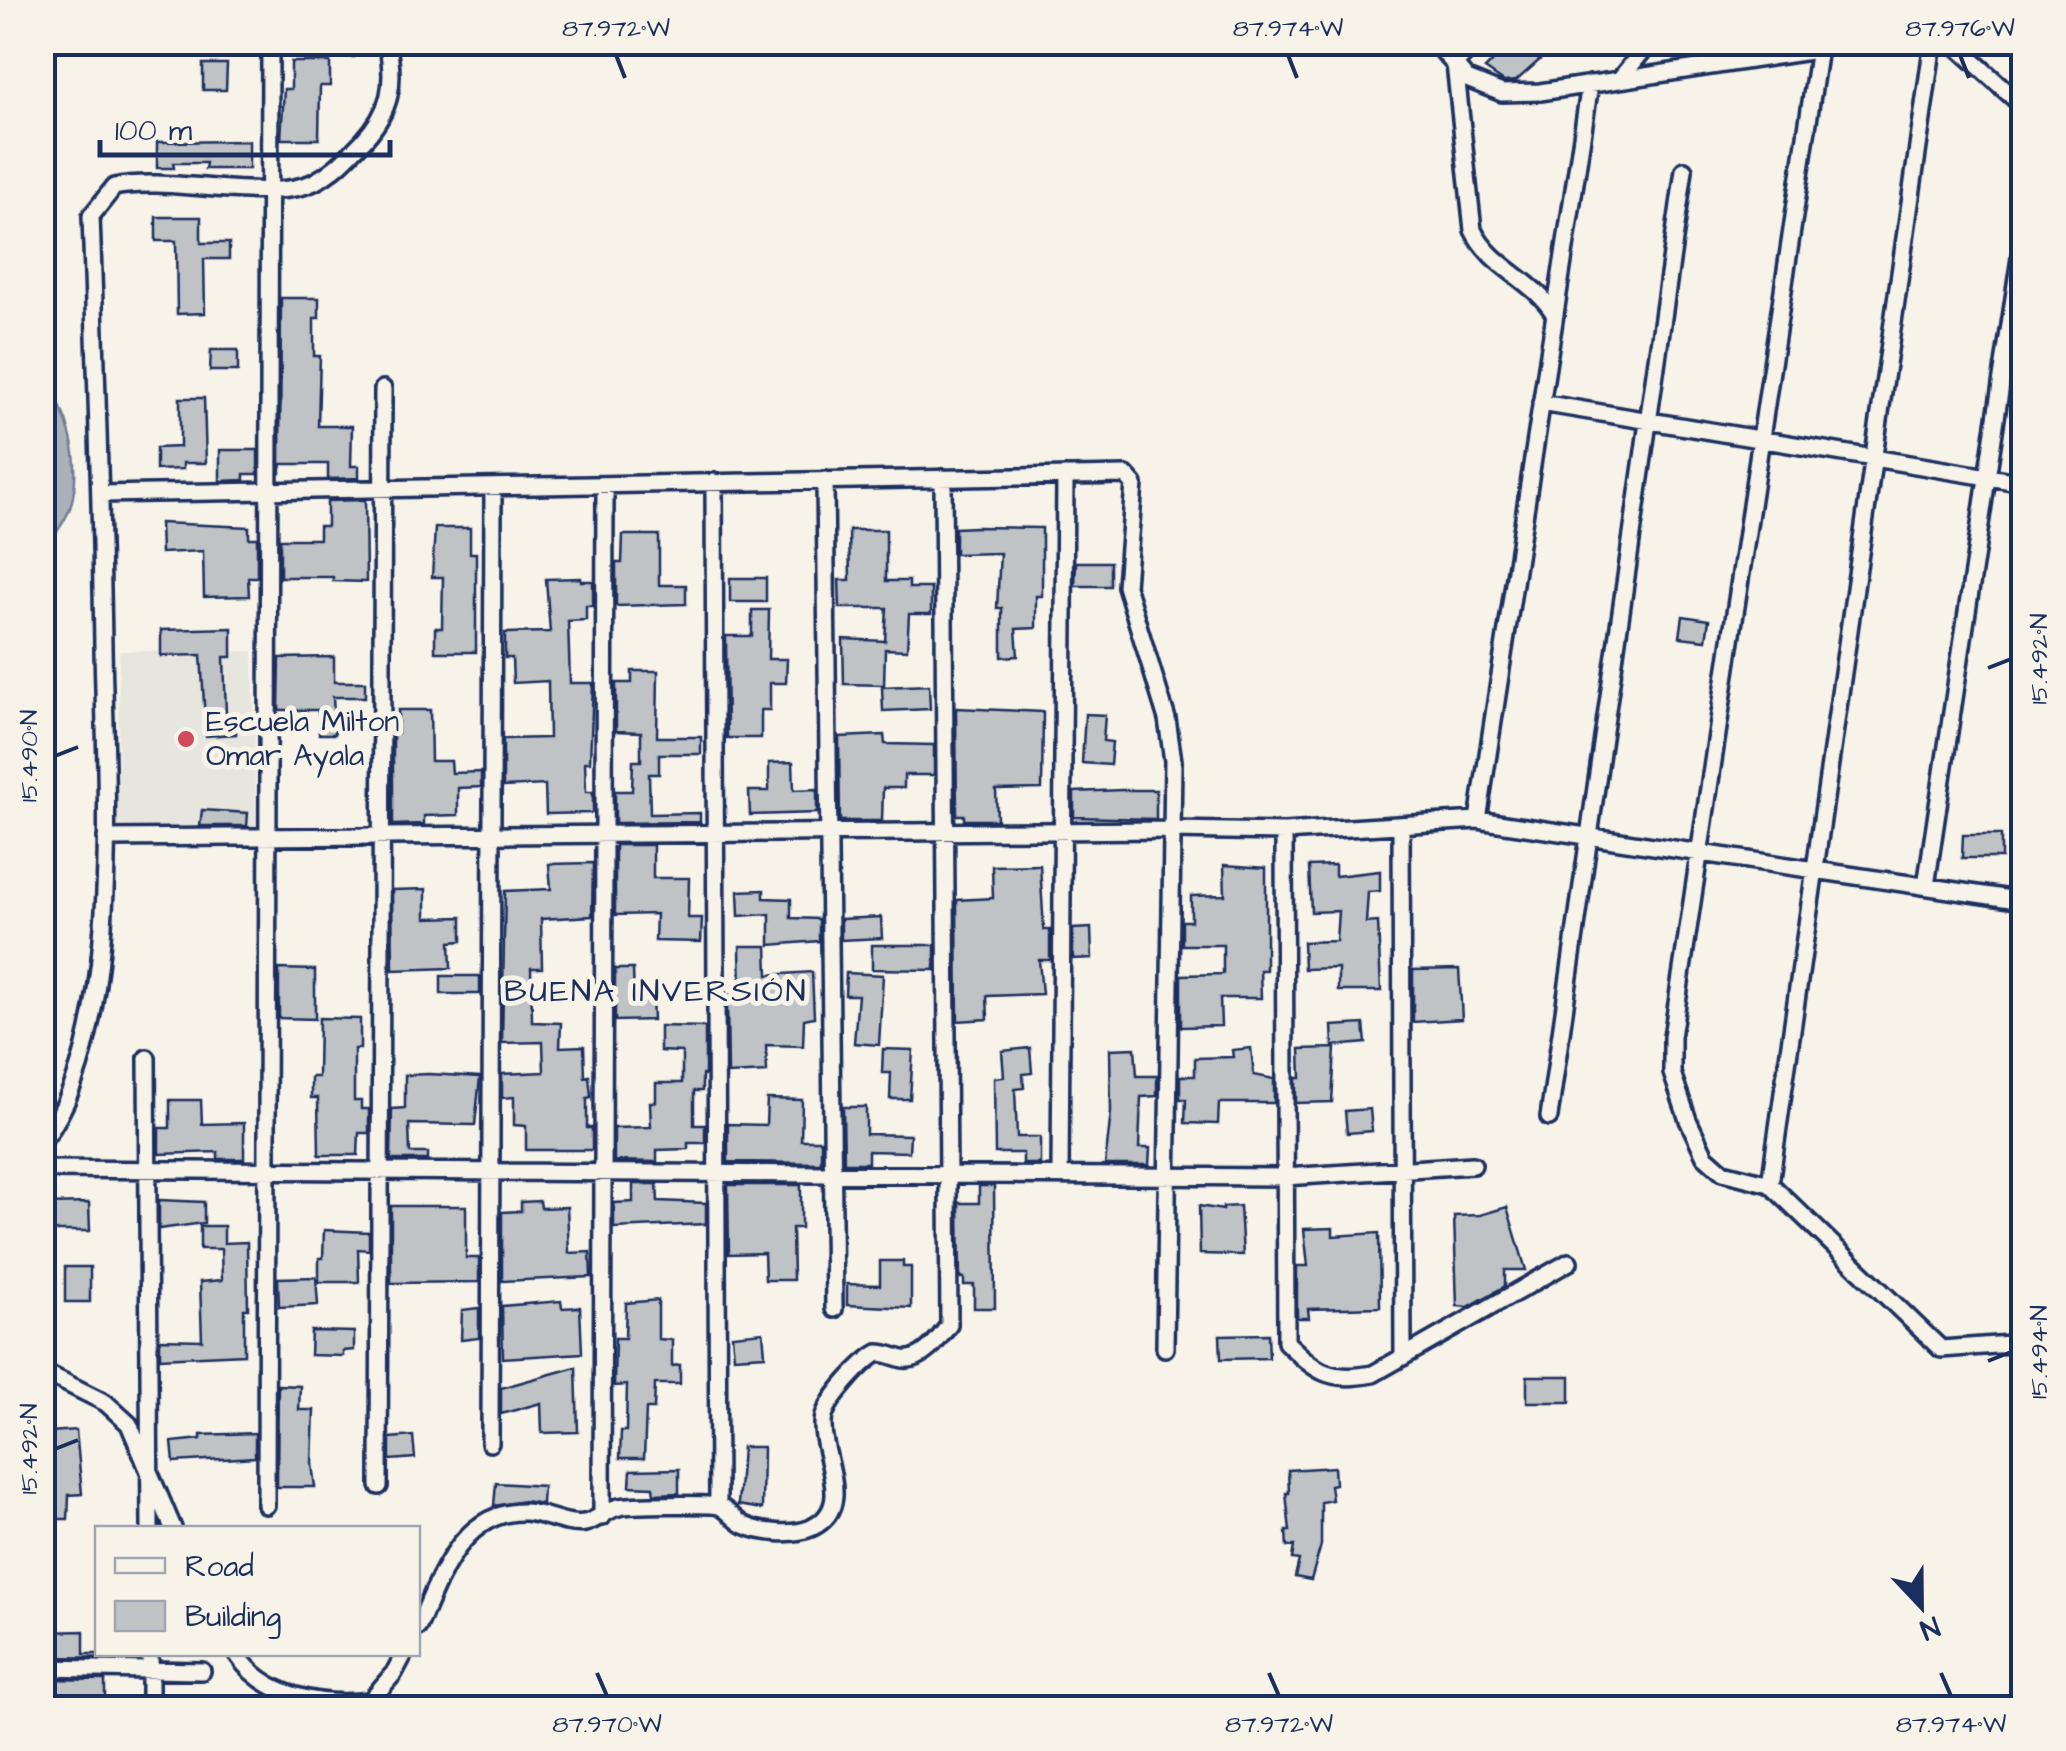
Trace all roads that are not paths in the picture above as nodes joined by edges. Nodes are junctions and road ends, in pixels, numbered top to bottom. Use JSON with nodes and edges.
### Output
{"nodes":[{"id":1,"x":270,"y":42,"type":"edge"},
{"id":2,"x":387,"y":42,"type":"edge"},
{"id":3,"x":1435,"y":42,"type":"edge"},
{"id":4,"x":1476,"y":42,"type":"edge"},
{"id":5,"x":1650,"y":42,"type":"edge"},
{"id":6,"x":1838,"y":42,"type":"edge"},
{"id":7,"x":1933,"y":42,"type":"edge"},
{"id":8,"x":1952,"y":42,"type":"edge"},
{"id":9,"x":1819,"y":48,"type":"junction"},
{"id":10,"x":1455,"y":64,"type":"junction"},
{"id":11,"x":1618,"y":80,"type":"junction"},
{"id":12,"x":1590,"y":84,"type":"junction"},
{"id":13,"x":2024,"y":107,"type":"edge"},
{"id":14,"x":1684,"y":170,"type":"dead end"},
{"id":15,"x":270,"y":190,"type":"junction"},
{"id":16,"x":2024,"y":231,"type":"edge"},
{"id":17,"x":1555,"y":315,"type":"junction"},
{"id":18,"x":383,"y":389,"type":"dead end"},
{"id":19,"x":1542,"y":403,"type":"junction"},
{"id":20,"x":1648,"y":420,"type":"junction"},
{"id":21,"x":1761,"y":439,"type":"junction"},
{"id":22,"x":1873,"y":458,"type":"junction"},
{"id":23,"x":1065,"y":476,"type":"junction"},
{"id":24,"x":1987,"y":476,"type":"junction"},
{"id":25,"x":943,"y":478,"type":"junction"},
{"id":26,"x":825,"y":480,"type":"junction"},
{"id":27,"x":714,"y":482,"type":"junction"},
{"id":28,"x":2024,"y":482,"type":"edge"},
{"id":29,"x":605,"y":485,"type":"junction"},
{"id":30,"x":493,"y":487,"type":"junction"},
{"id":31,"x":100,"y":494,"type":"junction"},
{"id":32,"x":1478,"y":820,"type":"junction"},
{"id":33,"x":1401,"y":825,"type":"junction"},
{"id":34,"x":1062,"y":830,"type":"junction"},
{"id":35,"x":1172,"y":830,"type":"junction"},
{"id":36,"x":828,"y":832,"type":"junction"},
{"id":37,"x":945,"y":832,"type":"junction"},
{"id":38,"x":1284,"y":832,"type":"junction"},
{"id":39,"x":716,"y":833,"type":"junction"},
{"id":40,"x":604,"y":834,"type":"junction"},
{"id":41,"x":1589,"y":834,"type":"junction"},
{"id":42,"x":492,"y":835,"type":"junction"},
{"id":43,"x":381,"y":836,"type":"junction"},
{"id":44,"x":268,"y":837,"type":"junction"},
{"id":45,"x":106,"y":838,"type":"junction"},
{"id":46,"x":1813,"y":869,"type":"junction"},
{"id":47,"x":1926,"y":886,"type":"junction"},
{"id":48,"x":2024,"y":901,"type":"edge"},
{"id":49,"x":148,"y":1058,"type":"dead end"},
{"id":50,"x":1549,"y":1117,"type":"dead end"},
{"id":51,"x":42,"y":1142,"type":"edge"},
{"id":52,"x":1473,"y":1165,"type":"dead end"},
{"id":53,"x":42,"y":1169,"type":"edge"},
{"id":54,"x":148,"y":1170,"type":"junction"},
{"id":55,"x":267,"y":1170,"type":"junction"},
{"id":56,"x":1402,"y":1170,"type":"junction"},
{"id":57,"x":380,"y":1171,"type":"junction"},
{"id":58,"x":491,"y":1172,"type":"junction"},
{"id":59,"x":604,"y":1172,"type":"junction"},
{"id":60,"x":717,"y":1173,"type":"junction"},
{"id":61,"x":832,"y":1174,"type":"junction"},
{"id":62,"x":948,"y":1175,"type":"junction"},
{"id":63,"x":1060,"y":1175,"type":"junction"},
{"id":64,"x":1167,"y":1176,"type":"junction"},
{"id":65,"x":1285,"y":1177,"type":"junction"},
{"id":66,"x":1770,"y":1184,"type":"junction"},
{"id":67,"x":1569,"y":1262,"type":"dead end"},
{"id":68,"x":834,"y":1309,"type":"dead end"},
{"id":69,"x":2024,"y":1343,"type":"edge"},
{"id":70,"x":1165,"y":1348,"type":"dead end"},
{"id":71,"x":1403,"y":1357,"type":"junction"},
{"id":72,"x":42,"y":1371,"type":"edge"},
{"id":73,"x":490,"y":1443,"type":"dead end"},
{"id":74,"x":149,"y":1468,"type":"junction"},
{"id":75,"x":379,"y":1486,"type":"dead end"},
{"id":76,"x":266,"y":1505,"type":"dead end"},
{"id":77,"x":718,"y":1506,"type":"junction"},
{"id":78,"x":602,"y":1516,"type":"junction"},
{"id":79,"x":150,"y":1526,"type":"edge"},
{"id":80,"x":171,"y":1526,"type":"edge"},
{"id":81,"x":420,"y":1622,"type":"edge"},
{"id":82,"x":239,"y":1656,"type":"edge"},
{"id":83,"x":403,"y":1656,"type":"edge"},
{"id":84,"x":150,"y":1662,"type":"edge"},
{"id":85,"x":42,"y":1668,"type":"edge"},
{"id":86,"x":202,"y":1671,"type":"dead end"},
{"id":87,"x":370,"y":1705,"type":"edge"},
{"id":88,"x":150,"y":1708,"type":"edge"}],
"edges":[{"from":1,"to":15,"type":"street"},
{"from":2,"to":15,"type":"street"},
{"from":3,"to":10,"type":"street"},
{"from":4,"to":10,"type":"street"},
{"from":5,"to":11,"type":"street"},
{"from":6,"to":9,"type":"street"},
{"from":7,"to":22,"type":"street"},
{"from":8,"to":13,"type":"street"},
{"from":9,"to":11,"type":"street"},
{"from":9,"to":21,"type":"street"},
{"from":10,"to":12,"type":"street"},
{"from":10,"to":17,"type":"street"},
{"from":11,"to":12,"type":"street"},
{"from":12,"to":17,"type":"street"},
{"from":14,"to":20,"type":"street"},
{"from":15,"to":31,"type":"street"},
{"from":15,"to":44,"type":"street"},
{"from":16,"to":24,"type":"street"},
{"from":17,"to":19,"type":"street"},
{"from":18,"to":43,"type":"street"},
{"from":19,"to":20,"type":"street"},
{"from":19,"to":32,"type":"street"},
{"from":20,"to":21,"type":"street"},
{"from":20,"to":41,"type":"street"},
{"from":21,"to":22,"type":"street"},
{"from":21,"to":66,"type":"street"},
{"from":22,"to":24,"type":"street"},
{"from":22,"to":46,"type":"street"},
{"from":23,"to":25,"type":"street"},
{"from":23,"to":34,"type":"street"},
{"from":23,"to":35,"type":"street"},
{"from":24,"to":28,"type":"street"},
{"from":24,"to":47,"type":"street"},
{"from":25,"to":26,"type":"street"},
{"from":25,"to":37,"type":"street"},
{"from":26,"to":27,"type":"street"},
{"from":26,"to":36,"type":"street"},
{"from":27,"to":29,"type":"street"},
{"from":27,"to":39,"type":"street"},
{"from":29,"to":30,"type":"street"},
{"from":29,"to":40,"type":"street"},
{"from":30,"to":31,"type":"street"},
{"from":30,"to":42,"type":"street"},
{"from":31,"to":45,"type":"street"},
{"from":32,"to":33,"type":"street"},
{"from":32,"to":41,"type":"street"},
{"from":33,"to":38,"type":"street"},
{"from":33,"to":56,"type":"street"},
{"from":34,"to":35,"type":"street"},
{"from":34,"to":37,"type":"street"},
{"from":34,"to":63,"type":"street"},
{"from":35,"to":38,"type":"street"},
{"from":35,"to":64,"type":"street"},
{"from":36,"to":37,"type":"street"},
{"from":36,"to":39,"type":"street"},
{"from":36,"to":61,"type":"street"},
{"from":37,"to":62,"type":"street"},
{"from":38,"to":65,"type":"street"},
{"from":39,"to":40,"type":"street"},
{"from":39,"to":60,"type":"street"},
{"from":40,"to":42,"type":"street"},
{"from":40,"to":59,"type":"street"},
{"from":41,"to":46,"type":"street"},
{"from":41,"to":50,"type":"street"},
{"from":42,"to":43,"type":"street"},
{"from":42,"to":58,"type":"street"},
{"from":43,"to":44,"type":"street"},
{"from":43,"to":57,"type":"street"},
{"from":44,"to":45,"type":"street"},
{"from":44,"to":55,"type":"street"},
{"from":45,"to":51,"type":"street"},
{"from":46,"to":47,"type":"street"},
{"from":46,"to":66,"type":"street"},
{"from":47,"to":48,"type":"street"},
{"from":49,"to":54,"type":"street"},
{"from":52,"to":56,"type":"street"},
{"from":53,"to":54,"type":"street"},
{"from":54,"to":55,"type":"street"},
{"from":54,"to":74,"type":"street"},
{"from":55,"to":57,"type":"street"},
{"from":55,"to":76,"type":"street"},
{"from":56,"to":65,"type":"street"},
{"from":56,"to":71,"type":"street"},
{"from":57,"to":58,"type":"street"},
{"from":57,"to":75,"type":"street"},
{"from":58,"to":59,"type":"street"},
{"from":58,"to":73,"type":"street"},
{"from":59,"to":60,"type":"street"},
{"from":59,"to":78,"type":"street"},
{"from":60,"to":61,"type":"street"},
{"from":60,"to":77,"type":"street"},
{"from":61,"to":62,"type":"street"},
{"from":61,"to":68,"type":"street"},
{"from":62,"to":63,"type":"street"},
{"from":62,"to":77,"type":"street"},
{"from":63,"to":64,"type":"street"},
{"from":64,"to":65,"type":"street"},
{"from":64,"to":70,"type":"street"},
{"from":65,"to":71,"type":"street"},
{"from":66,"to":69,"type":"street"},
{"from":67,"to":71,"type":"street"},
{"from":72,"to":74,"type":"street"},
{"from":74,"to":79,"type":"street"},
{"from":74,"to":80,"type":"street"},
{"from":77,"to":78,"type":"street"},
{"from":78,"to":81,"type":"street"},
{"from":82,"to":87,"type":"street"},
{"from":83,"to":87,"type":"street"},
{"from":84,"to":85,"type":"street"},
{"from":84,"to":86,"type":"street"},
{"from":84,"to":88,"type":"street"}]}
